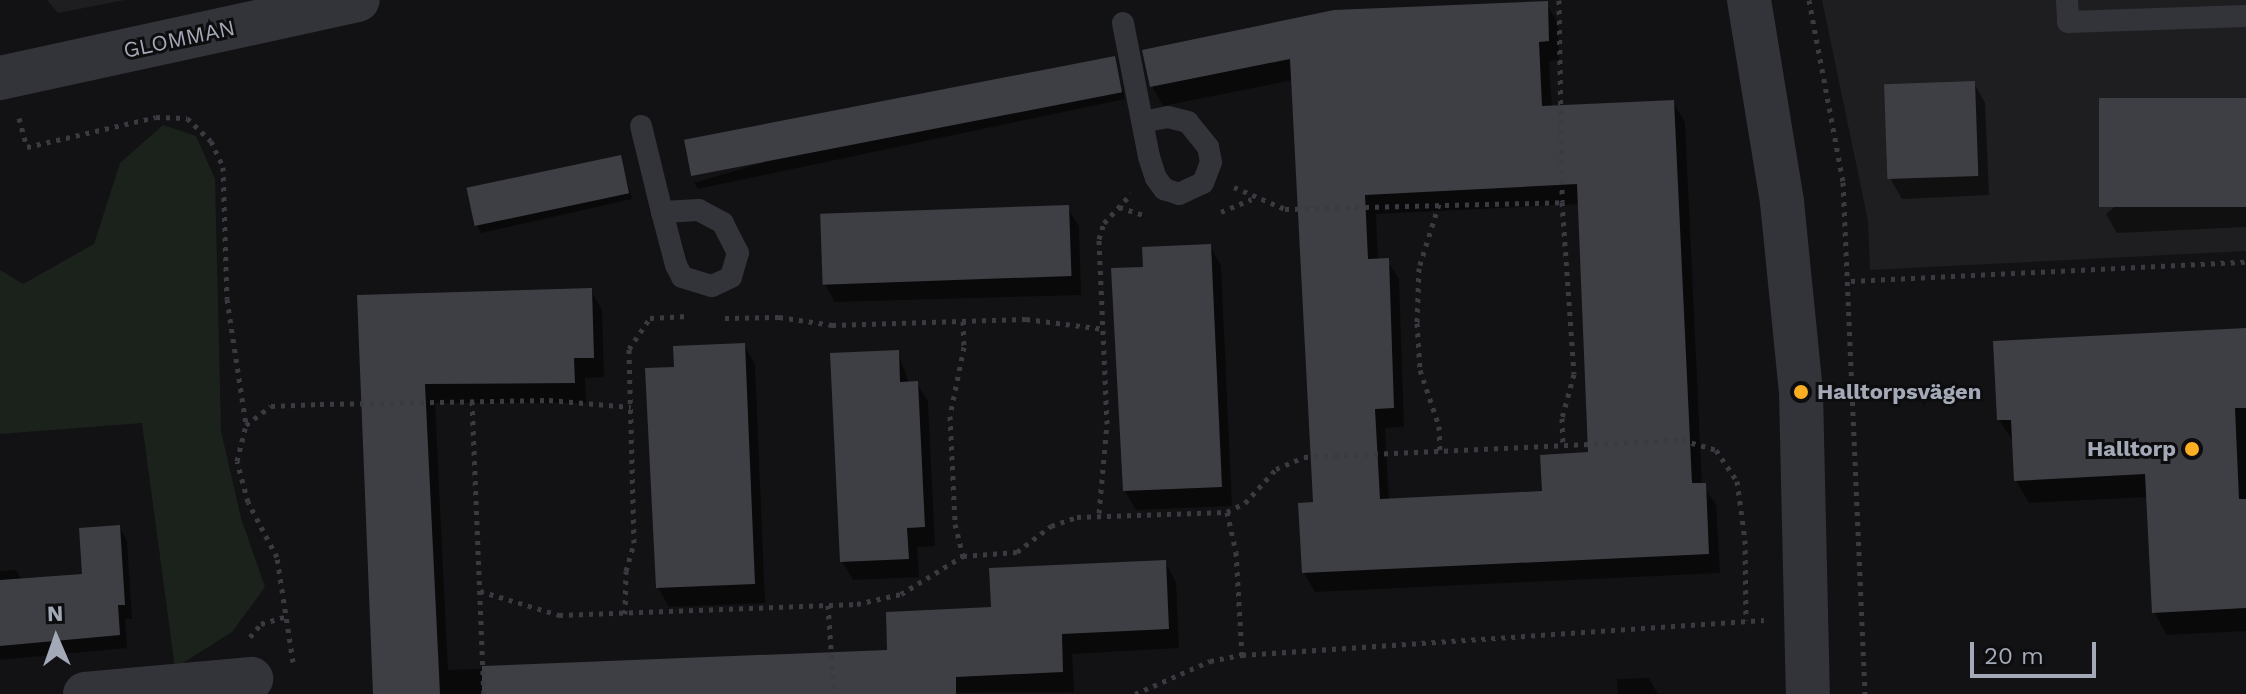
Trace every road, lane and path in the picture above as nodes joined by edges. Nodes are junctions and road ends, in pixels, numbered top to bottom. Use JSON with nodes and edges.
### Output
{"nodes":[{"id":1,"x":358,"y":0,"type":"edge"},
{"id":2,"x":1559,"y":0,"type":"edge"},
{"id":3,"x":1749,"y":0,"type":"edge"},
{"id":4,"x":1809,"y":0,"type":"edge"},
{"id":5,"x":2067,"y":0,"type":"edge"},
{"id":6,"x":2246,"y":16,"type":"edge"},
{"id":7,"x":1123,"y":23,"type":"dead end"},
{"id":8,"x":4,"y":78,"type":"edge"},
{"id":9,"x":1142,"y":122,"type":"junction"},
{"id":10,"x":641,"y":126,"type":"dead end"},
{"id":11,"x":1210,"y":172,"type":"junction"},
{"id":12,"x":1156,"y":178,"type":"junction"},
{"id":13,"x":1562,"y":202,"type":"junction"},
{"id":14,"x":1439,"y":204,"type":"junction"},
{"id":15,"x":662,"y":212,"type":"dead end"},
{"id":16,"x":2246,"y":262,"type":"edge"},
{"id":17,"x":1851,"y":281,"type":"junction"},
{"id":18,"x":698,"y":317,"type":"dead end"},
{"id":19,"x":714,"y":318,"type":"dead end"},
{"id":20,"x":963,"y":321,"type":"junction"},
{"id":21,"x":1104,"y":329,"type":"junction"},
{"id":22,"x":472,"y":401,"type":"junction"},
{"id":23,"x":631,"y":407,"type":"junction"},
{"id":24,"x":246,"y":425,"type":"junction"},
{"id":25,"x":1563,"y":446,"type":"junction"},
{"id":26,"x":1440,"y":452,"type":"junction"},
{"id":27,"x":1227,"y":512,"type":"junction"},
{"id":28,"x":1099,"y":513,"type":"junction"},
{"id":29,"x":963,"y":556,"type":"junction"},
{"id":30,"x":480,"y":591,"type":"junction"},
{"id":31,"x":828,"y":605,"type":"junction"},
{"id":32,"x":625,"y":614,"type":"junction"},
{"id":33,"x":1861,"y":617,"type":"junction"},
{"id":34,"x":1804,"y":619,"type":"junction"},
{"id":35,"x":1746,"y":620,"type":"junction"},
{"id":36,"x":1242,"y":655,"type":"junction"},
{"id":37,"x":293,"y":678,"type":"dead end"},
{"id":38,"x":251,"y":679,"type":"dead end"},
{"id":39,"x":85,"y":694,"type":"edge"},
{"id":40,"x":484,"y":694,"type":"edge"},
{"id":41,"x":834,"y":694,"type":"edge"},
{"id":42,"x":1135,"y":694,"type":"edge"},
{"id":43,"x":1808,"y":694,"type":"edge"},
{"id":44,"x":1865,"y":694,"type":"edge"}],
"edges":[{"from":1,"to":8,"type":"street","name":"GLOMMAN"},
{"from":2,"to":13,"type":"path"},
{"from":3,"to":34,"type":"street"},
{"from":4,"to":17,"type":"path"},
{"from":5,"to":6,"type":"lane"},
{"from":7,"to":9,"type":"lane"},
{"from":8,"to":24,"type":"path"},
{"from":9,"to":11,"type":"lane"},
{"from":9,"to":12,"type":"lane"},
{"from":10,"to":15,"type":"lane"},
{"from":11,"to":12,"type":"lane"},
{"from":11,"to":14,"type":"path"},
{"from":12,"to":21,"type":"path"},
{"from":13,"to":14,"type":"path"},
{"from":13,"to":25,"type":"path"},
{"from":14,"to":26,"type":"path"},
{"from":16,"to":17,"type":"path"},
{"from":17,"to":33,"type":"path"},
{"from":18,"to":23,"type":"path"},
{"from":19,"to":20,"type":"path"},
{"from":20,"to":21,"type":"path"},
{"from":20,"to":29,"type":"path"},
{"from":21,"to":28,"type":"path"},
{"from":22,"to":23,"type":"path"},
{"from":22,"to":24,"type":"path"},
{"from":22,"to":30,"type":"path"},
{"from":23,"to":32,"type":"path"},
{"from":24,"to":37,"type":"path"},
{"from":25,"to":26,"type":"path"},
{"from":25,"to":35,"type":"path"},
{"from":26,"to":27,"type":"path"},
{"from":27,"to":28,"type":"path"},
{"from":27,"to":36,"type":"path"},
{"from":28,"to":29,"type":"path"},
{"from":29,"to":31,"type":"path"},
{"from":30,"to":32,"type":"path"},
{"from":30,"to":40,"type":"path"},
{"from":31,"to":32,"type":"path"},
{"from":31,"to":41,"type":"path"},
{"from":33,"to":34,"type":"path"},
{"from":33,"to":44,"type":"path"},
{"from":34,"to":35,"type":"path"},
{"from":34,"to":43,"type":"street"},
{"from":35,"to":36,"type":"path"},
{"from":36,"to":42,"type":"path"},
{"from":38,"to":39,"type":"street"}]}
